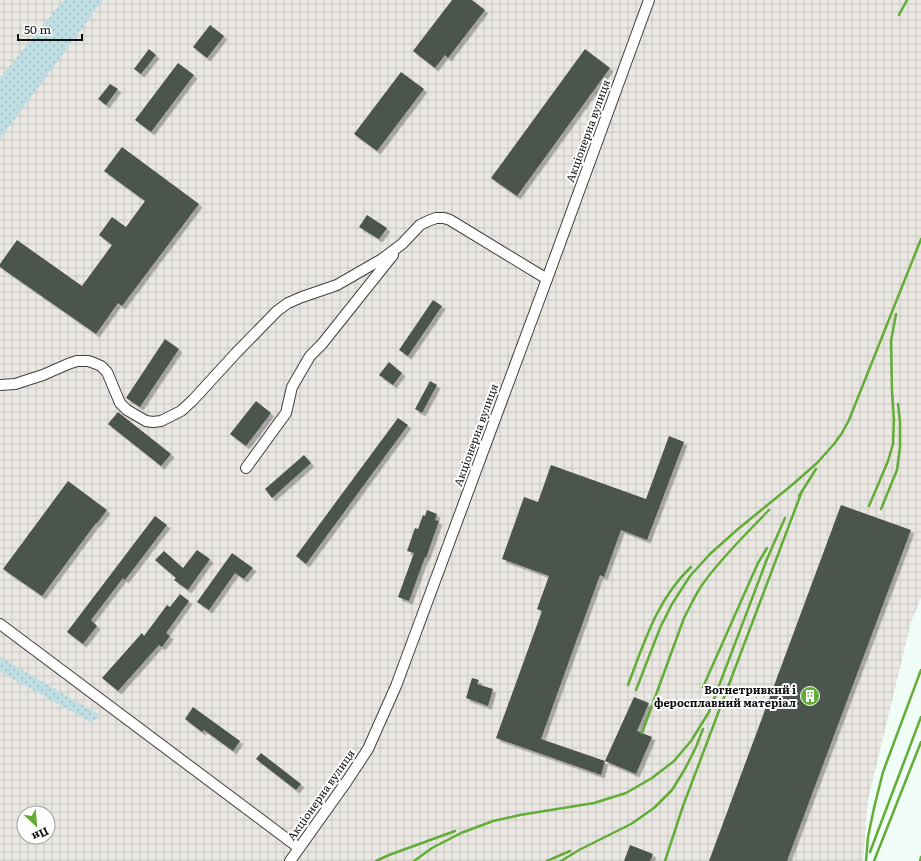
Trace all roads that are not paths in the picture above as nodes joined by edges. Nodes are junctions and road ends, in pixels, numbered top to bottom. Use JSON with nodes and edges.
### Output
{"nodes":[{"id":1,"x":647,"y":1,"type":"edge"},
{"id":2,"x":402,"y":244,"type":"junction"},
{"id":3,"x":547,"y":279,"type":"junction"},
{"id":4,"x":0,"y":385,"type":"edge"},
{"id":5,"x":246,"y":468,"type":"dead end"},
{"id":6,"x":0,"y":624,"type":"edge"},
{"id":7,"x":298,"y":848,"type":"junction"},
{"id":8,"x":290,"y":861,"type":"edge"}],
"edges":[{"from":1,"to":3,"type":"street","name":"Акціонерна вулиця"},
{"from":2,"to":3,"type":"street"},
{"from":2,"to":4,"type":"street"},
{"from":2,"to":5,"type":"street"},
{"from":3,"to":7,"type":"street","name":"Акціонерна вулиця"},
{"from":6,"to":7,"type":"street"},
{"from":7,"to":8,"type":"street","name":"Акціонерна вулиця"}]}
